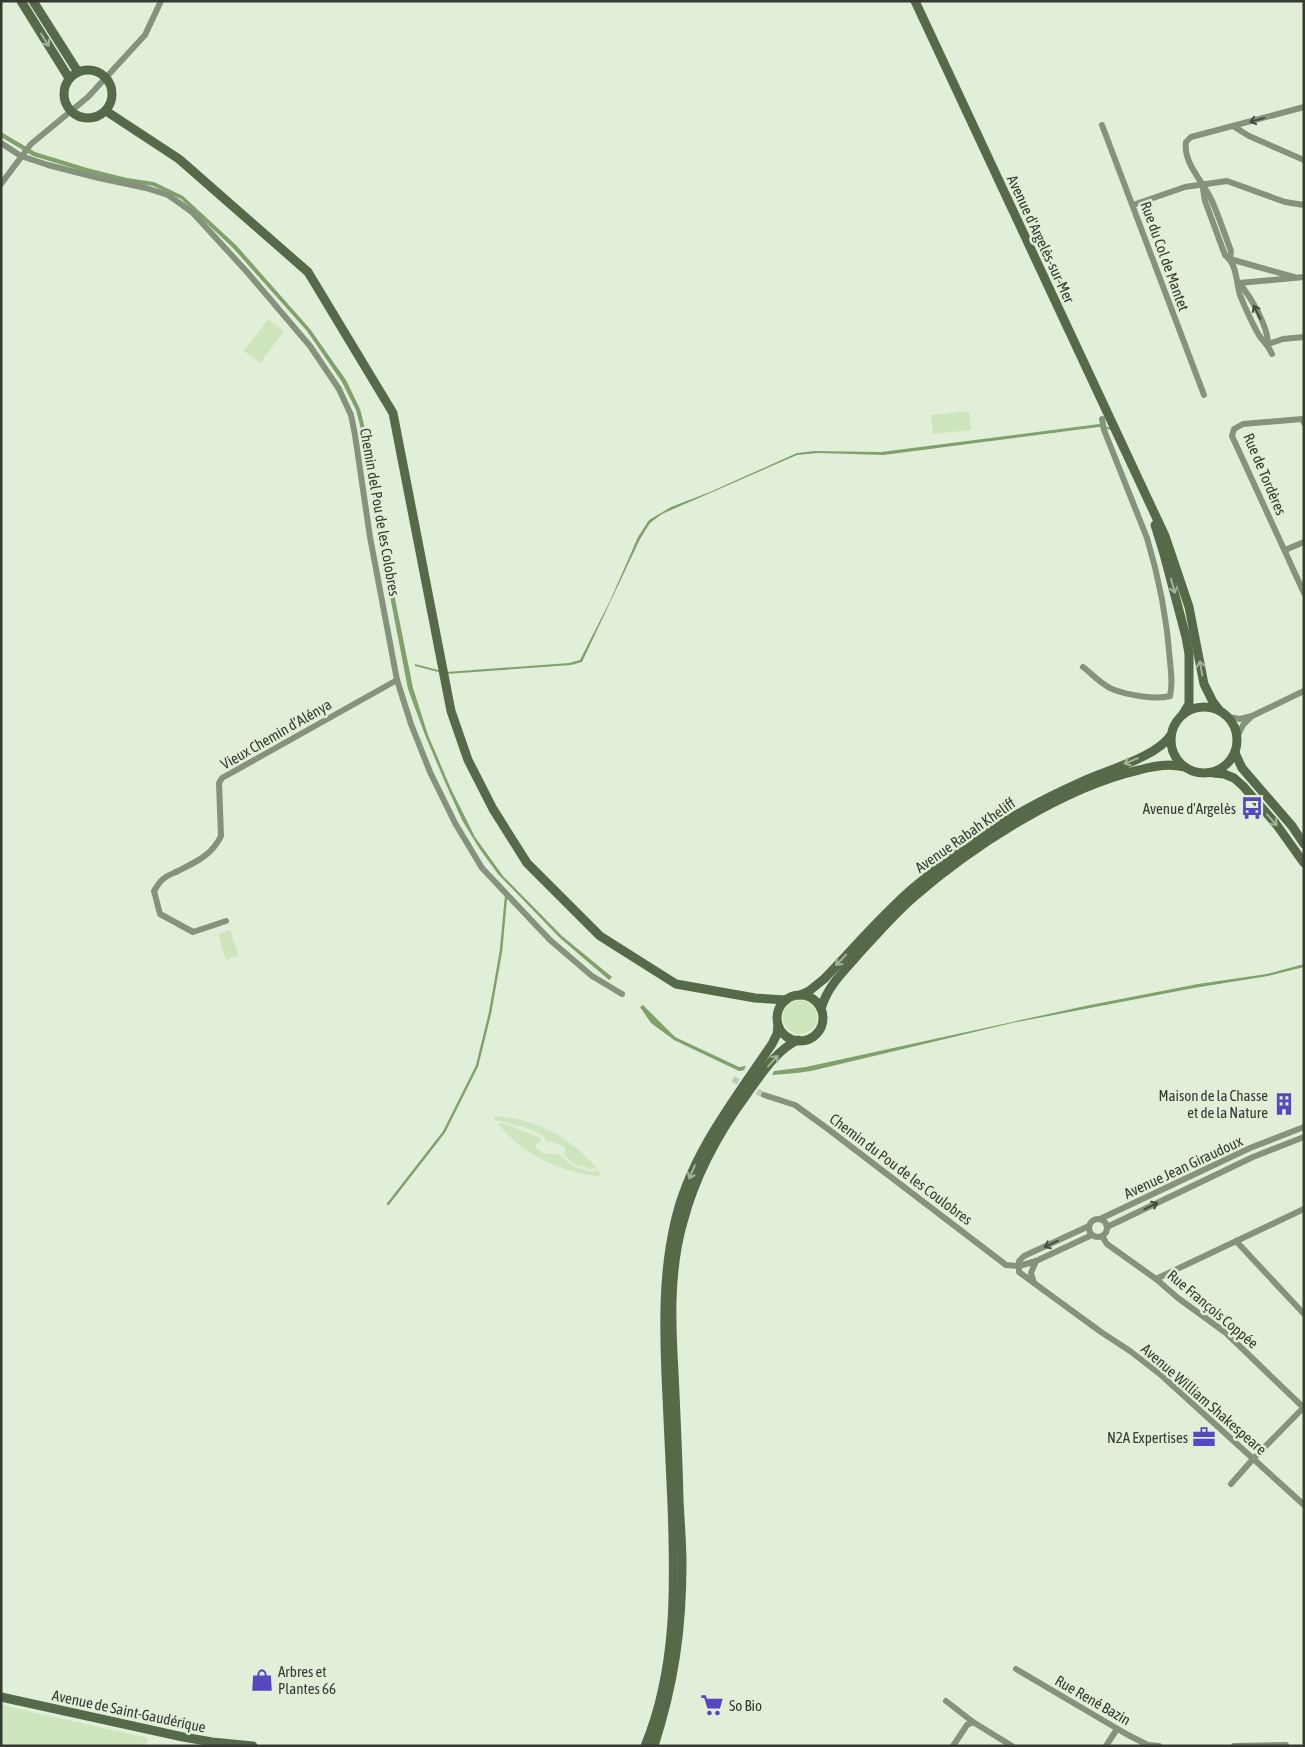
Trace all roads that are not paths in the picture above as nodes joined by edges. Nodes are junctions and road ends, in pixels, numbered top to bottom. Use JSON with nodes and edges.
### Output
{"nodes":[{"id":1,"x":21,"y":1,"type":"edge"},
{"id":2,"x":33,"y":1,"type":"edge"},
{"id":3,"x":161,"y":1,"type":"edge"},
{"id":4,"x":915,"y":1,"type":"edge"},
{"id":5,"x":78,"y":72,"type":"junction"},
{"id":6,"x":70,"y":78,"type":"junction"},
{"id":7,"x":106,"y":78,"type":"junction"},
{"id":8,"x":1304,"y":107,"type":"edge"},
{"id":9,"x":106,"y":111,"type":"junction"},
{"id":10,"x":71,"y":112,"type":"junction"},
{"id":11,"x":1102,"y":125,"type":"dead end"},
{"id":12,"x":1232,"y":126,"type":"junction"},
{"id":13,"x":1,"y":143,"type":"edge"},
{"id":14,"x":22,"y":156,"type":"junction"},
{"id":15,"x":1304,"y":160,"type":"edge"},
{"id":16,"x":1,"y":184,"type":"edge"},
{"id":17,"x":1202,"y":185,"type":"junction"},
{"id":18,"x":1133,"y":205,"type":"junction"},
{"id":19,"x":1304,"y":205,"type":"edge"},
{"id":20,"x":1230,"y":259,"type":"junction"},
{"id":21,"x":1294,"y":277,"type":"junction"},
{"id":22,"x":1304,"y":277,"type":"edge"},
{"id":23,"x":1239,"y":283,"type":"junction"},
{"id":24,"x":1304,"y":337,"type":"edge"},
{"id":25,"x":1268,"y":344,"type":"junction"},
{"id":26,"x":1272,"y":354,"type":"dead end"},
{"id":27,"x":1204,"y":395,"type":"dead end"},
{"id":28,"x":1102,"y":419,"type":"dead end"},
{"id":29,"x":1303,"y":421,"type":"edge"},
{"id":30,"x":1143,"y":489,"type":"junction"},
{"id":31,"x":1304,"y":542,"type":"edge"},
{"id":32,"x":1284,"y":550,"type":"junction"},
{"id":33,"x":1304,"y":593,"type":"edge"},
{"id":34,"x":1083,"y":668,"type":"dead end"},
{"id":35,"x":397,"y":680,"type":"junction"},
{"id":36,"x":1304,"y":692,"type":"edge"},
{"id":37,"x":1183,"y":714,"type":"junction"},
{"id":38,"x":1224,"y":714,"type":"junction"},
{"id":39,"x":1252,"y":716,"type":"junction"},
{"id":40,"x":1171,"y":735,"type":"junction"},
{"id":41,"x":1237,"y":737,"type":"junction"},
{"id":42,"x":1235,"y":753,"type":"junction"},
{"id":43,"x":1184,"y":767,"type":"junction"},
{"id":44,"x":1208,"y":773,"type":"junction"},
{"id":45,"x":1304,"y":844,"type":"edge"},
{"id":46,"x":1304,"y":863,"type":"edge"},
{"id":47,"x":226,"y":921,"type":"dead end"},
{"id":48,"x":622,"y":994,"type":"dead end"},
{"id":49,"x":800,"y":995,"type":"junction"},
{"id":50,"x":755,"y":998,"type":"junction"},
{"id":51,"x":786,"y":1000,"type":"junction"},
{"id":52,"x":821,"y":1009,"type":"junction"},
{"id":53,"x":777,"y":1015,"type":"junction"},
{"id":54,"x":778,"y":1025,"type":"junction"},
{"id":55,"x":798,"y":1040,"type":"junction"},
{"id":56,"x":764,"y":1095,"type":"tunnel mouth"},
{"id":57,"x":1304,"y":1127,"type":"edge"},
{"id":58,"x":1304,"y":1137,"type":"edge"},
{"id":59,"x":1304,"y":1209,"type":"edge"},
{"id":60,"x":1100,"y":1219,"type":"junction"},
{"id":61,"x":1089,"y":1226,"type":"junction"},
{"id":62,"x":1107,"y":1227,"type":"junction"},
{"id":63,"x":1092,"y":1235,"type":"junction"},
{"id":64,"x":1102,"y":1236,"type":"junction"},
{"id":65,"x":1236,"y":1241,"type":"junction"},
{"id":66,"x":1036,"y":1261,"type":"junction"},
{"id":67,"x":1020,"y":1266,"type":"junction"},
{"id":68,"x":1032,"y":1273,"type":"junction"},
{"id":69,"x":1156,"y":1279,"type":"junction"},
{"id":70,"x":1034,"y":1283,"type":"junction"},
{"id":71,"x":1304,"y":1314,"type":"edge"},
{"id":72,"x":1303,"y":1407,"type":"edge"},
{"id":73,"x":1253,"y":1459,"type":"junction"},
{"id":74,"x":1231,"y":1484,"type":"dead end"},
{"id":75,"x":1304,"y":1505,"type":"edge"},
{"id":76,"x":1016,"y":1669,"type":"dead end"},
{"id":77,"x":1,"y":1696,"type":"edge"},
{"id":78,"x":946,"y":1701,"type":"dead end"},
{"id":79,"x":973,"y":1722,"type":"junction"},
{"id":80,"x":1117,"y":1728,"type":"junction"},
{"id":81,"x":1286,"y":1745,"type":"edge"},
{"id":82,"x":252,"y":1746,"type":"edge"},
{"id":83,"x":646,"y":1746,"type":"edge"},
{"id":84,"x":654,"y":1746,"type":"edge"},
{"id":85,"x":953,"y":1746,"type":"edge"},
{"id":86,"x":1012,"y":1746,"type":"edge"},
{"id":87,"x":1106,"y":1746,"type":"edge"},
{"id":88,"x":1159,"y":1746,"type":"edge"},
{"id":89,"x":1234,"y":1746,"type":"edge"}],
"edges":[{"from":1,"to":6,"type":"main road","one_way":true},
{"from":2,"to":5,"type":"main road"},
{"from":3,"to":7,"type":"street"},
{"from":4,"to":30,"type":"main road","name":"Avenue d'Argelès-sur-Mer"},
{"from":5,"to":6,"type":"main road"},
{"from":5,"to":7,"type":"main road"},
{"from":6,"to":10,"type":"main road"},
{"from":7,"to":9,"type":"main road"},
{"from":7,"to":10,"type":"street"},
{"from":8,"to":12,"type":"street","one_way":true},
{"from":9,"to":10,"type":"main road"},
{"from":9,"to":50,"type":"main road"},
{"from":10,"to":14,"type":"street"},
{"from":11,"to":18,"type":"street","name":"Rue du Col de Mantet"},
{"from":12,"to":15,"type":"street"},
{"from":12,"to":17,"type":"street"},
{"from":13,"to":14,"type":"street","name":"Chemin del Pou de les Colobres"},
{"from":14,"to":16,"type":"street"},
{"from":14,"to":35,"type":"street","name":"Chemin del Pou de les Colobres"},
{"from":17,"to":18,"type":"street"},
{"from":17,"to":19,"type":"street"},
{"from":17,"to":20,"type":"street"},
{"from":18,"to":27,"type":"street","name":"Rue du Col de Mantet"},
{"from":20,"to":21,"type":"street"},
{"from":20,"to":23,"type":"street"},
{"from":21,"to":22,"type":"street"},
{"from":21,"to":23,"type":"street"},
{"from":23,"to":25,"type":"street"},
{"from":24,"to":25,"type":"street"},
{"from":25,"to":26,"type":"street"},
{"from":28,"to":34,"type":"street"},
{"from":29,"to":32,"type":"street","name":"Rue de Tordères"},
{"from":30,"to":37,"type":"main road","name":"Avenue d'Argelès-sur-Mer","one_way":true},
{"from":38,"to":30,"type":"main road","name":"Avenue d'Argelès-sur-Mer","one_way":true},
{"from":31,"to":32,"type":"street"},
{"from":32,"to":33,"type":"street","name":"Rue de Tordères"},
{"from":35,"to":47,"type":"street","name":"Vieux Chemin d’Alénya"},
{"from":35,"to":48,"type":"street","name":"Chemin del Pou de les Colobres"},
{"from":36,"to":39,"type":"street"},
{"from":37,"to":38,"type":"main road"},
{"from":37,"to":40,"type":"main road"},
{"from":38,"to":39,"type":"street"},
{"from":38,"to":41,"type":"main road"},
{"from":39,"to":41,"type":"street"},
{"from":40,"to":43,"type":"main road"},
{"from":40,"to":49,"type":"main road","name":"Avenue Rabah Kheliff","one_way":true},
{"from":41,"to":42,"type":"main road"},
{"from":42,"to":44,"type":"main road"},
{"from":42,"to":45,"type":"main road"},
{"from":43,"to":44,"type":"main road"},
{"from":43,"to":52,"type":"main road","name":"Avenue Rabah Kheliff"},
{"from":44,"to":46,"type":"main road","one_way":true},
{"from":49,"to":51,"type":"main road"},
{"from":49,"to":52,"type":"main road"},
{"from":50,"to":51,"type":"main road"},
{"from":50,"to":53,"type":"main road"},
{"from":51,"to":53,"type":"main road"},
{"from":52,"to":55,"type":"main road"},
{"from":53,"to":54,"type":"main road"},
{"from":54,"to":55,"type":"main road"},
{"from":54,"to":83,"type":"main road","one_way":true},
{"from":84,"to":55,"type":"main road","one_way":true},
{"from":56,"to":67,"type":"street","name":"Chemin du Pou de les Coulobres"},
{"from":57,"to":60,"type":"street","name":"Avenue Jean Giraudoux"},
{"from":62,"to":58,"type":"street","name":"Avenue Jean Giraudoux","one_way":true},
{"from":59,"to":65,"type":"street"},
{"from":60,"to":61,"type":"street"},
{"from":60,"to":62,"type":"street"},
{"from":61,"to":63,"type":"street"},
{"from":61,"to":67,"type":"street","one_way":true},
{"from":62,"to":64,"type":"street"},
{"from":63,"to":64,"type":"street"},
{"from":63,"to":66,"type":"street"},
{"from":64,"to":69,"type":"street","name":"Rue François Coppée"},
{"from":65,"to":69,"type":"street"},
{"from":65,"to":71,"type":"street"},
{"from":66,"to":67,"type":"street"},
{"from":66,"to":68,"type":"street"},
{"from":67,"to":68,"type":"street"},
{"from":67,"to":70,"type":"street","name":"Avenue William Shakespeare"},
{"from":68,"to":70,"type":"street"},
{"from":69,"to":72,"type":"street","name":"Rue François Coppée"},
{"from":70,"to":73,"type":"street","name":"Avenue William Shakespeare"},
{"from":72,"to":73,"type":"street"},
{"from":73,"to":74,"type":"street"},
{"from":73,"to":75,"type":"street","name":"Avenue William Shakespeare"},
{"from":76,"to":80,"type":"street","name":"Rue René Bazin"},
{"from":77,"to":82,"type":"main road","name":"Avenue de Saint-Gaudérique"},
{"from":78,"to":79,"type":"street"},
{"from":79,"to":85,"type":"street"},
{"from":79,"to":86,"type":"street"},
{"from":80,"to":87,"type":"street"},
{"from":80,"to":88,"type":"street","name":"Rue René Bazin"},
{"from":81,"to":89,"type":"street"}]}
